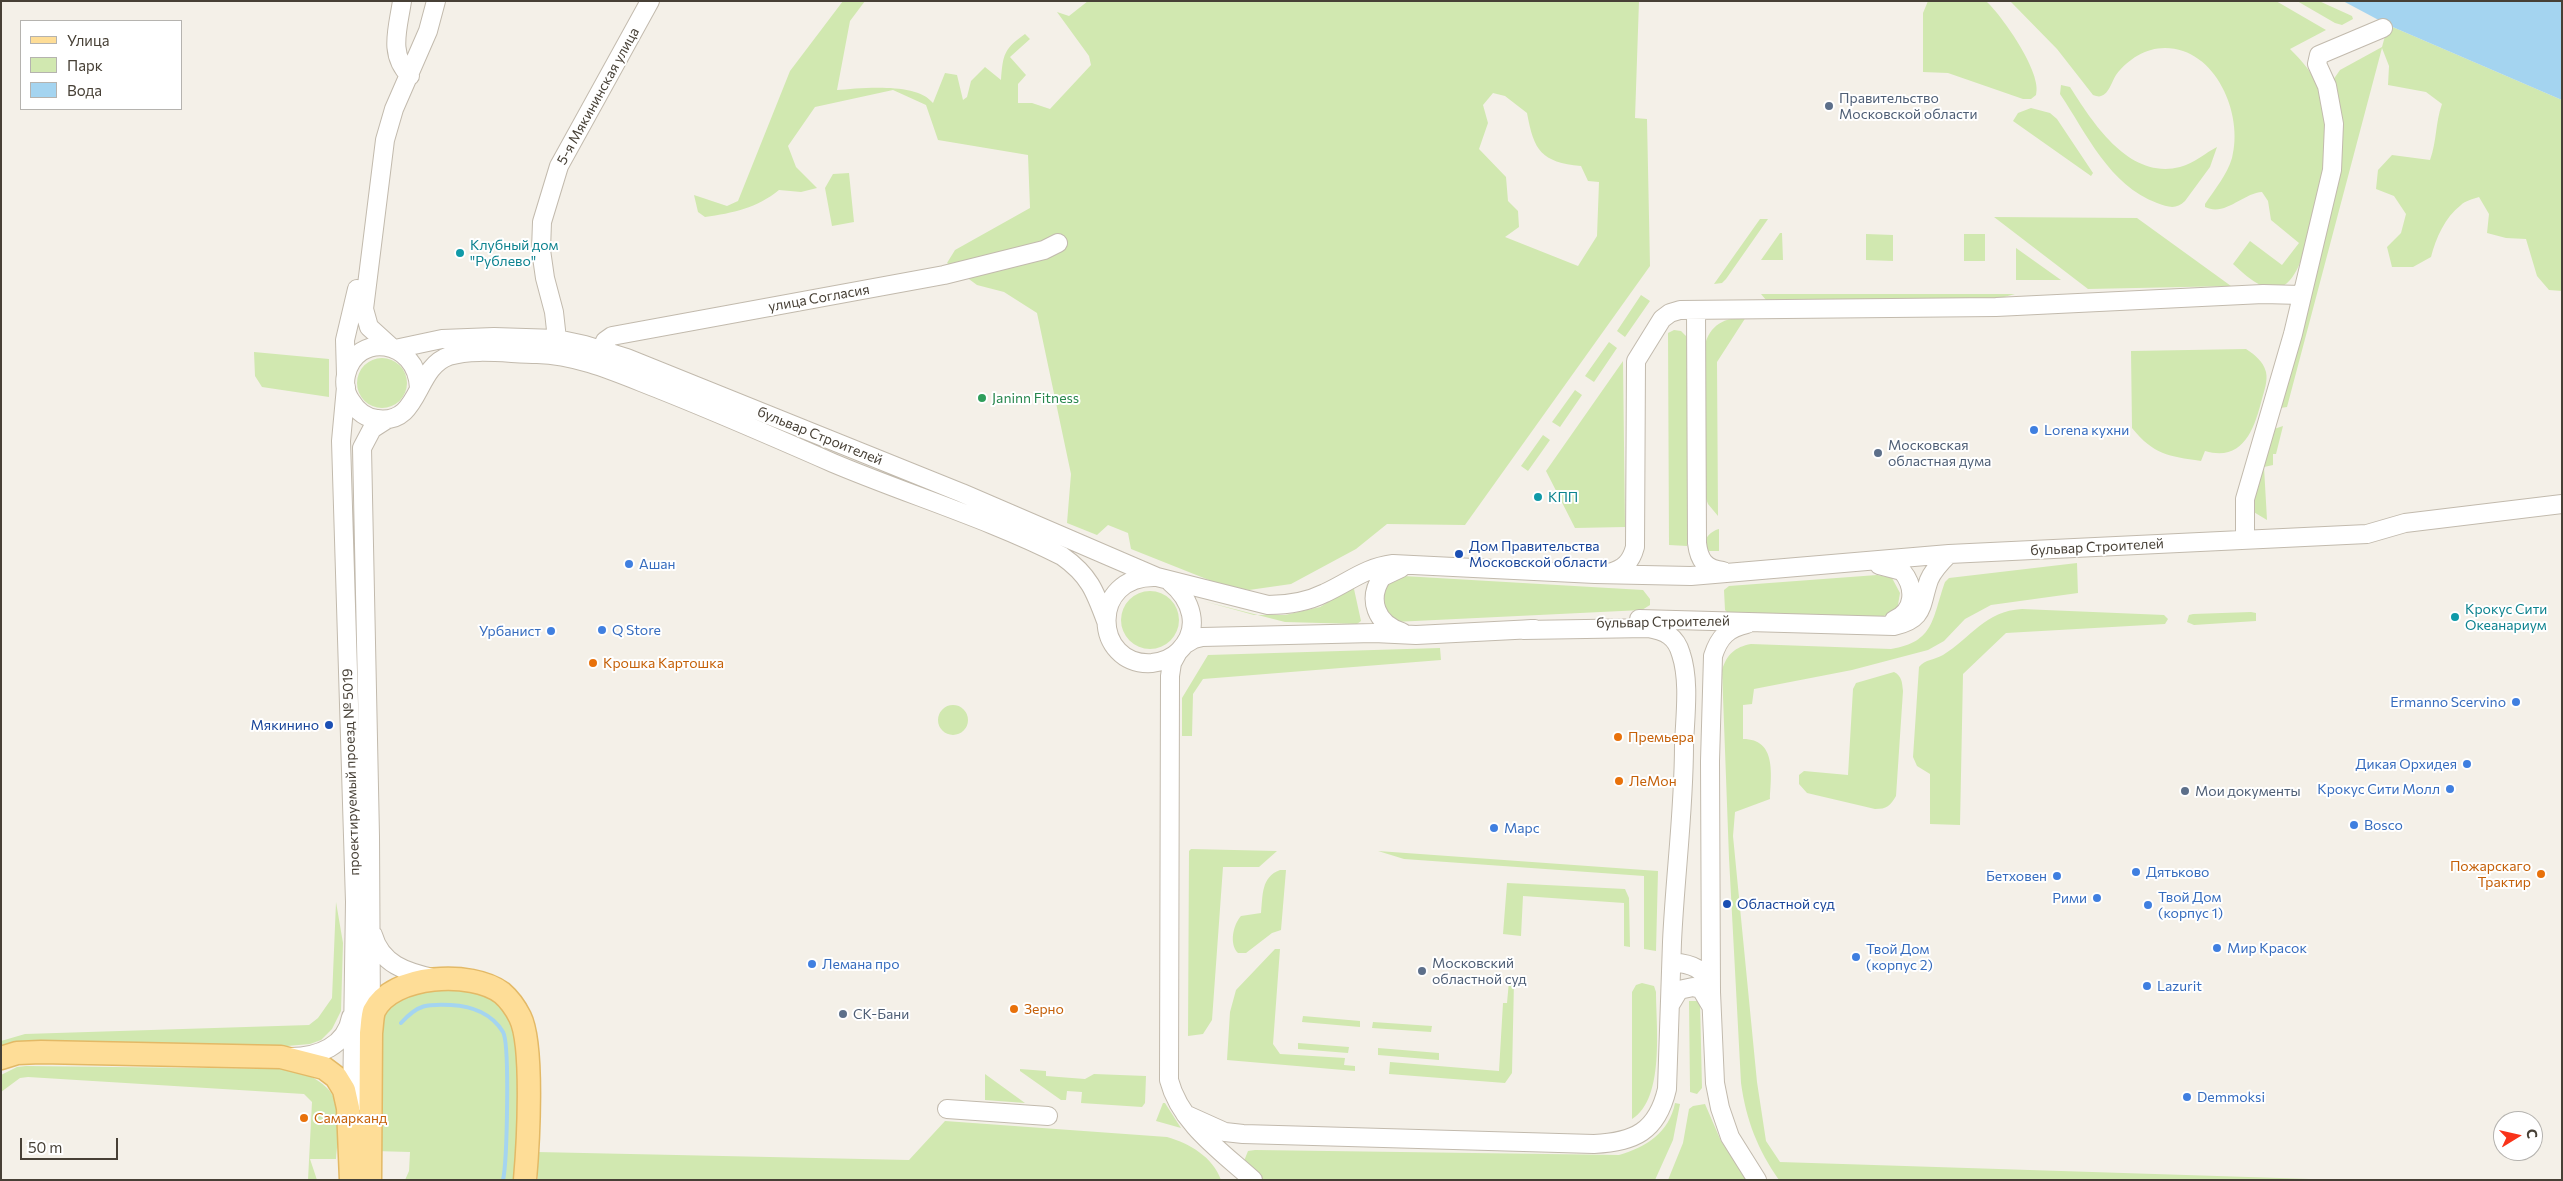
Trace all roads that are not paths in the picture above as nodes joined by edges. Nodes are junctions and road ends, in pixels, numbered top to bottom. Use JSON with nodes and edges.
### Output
{"nodes":[{"id":1,"x":402,"y":1,"type":"edge"},
{"id":2,"x":436,"y":1,"type":"edge"},
{"id":3,"x":650,"y":1,"type":"edge"},
{"id":4,"x":2382,"y":28,"type":"dead end"},
{"id":5,"x":410,"y":76,"type":"junction"},
{"id":6,"x":374,"y":220,"type":"junction"},
{"id":7,"x":1058,"y":243,"type":"dead end"},
{"id":8,"x":2300,"y":295,"type":"junction"},
{"id":9,"x":1696,"y":310,"type":"junction"},
{"id":10,"x":557,"y":339,"type":"junction"},
{"id":11,"x":393,"y":348,"type":"junction"},
{"id":12,"x":598,"y":358,"type":"junction"},
{"id":13,"x":346,"y":381,"type":"junction"},
{"id":14,"x":419,"y":388,"type":"junction"},
{"id":15,"x":386,"y":420,"type":"junction"},
{"id":16,"x":2562,"y":492,"type":"edge"},
{"id":17,"x":2562,"y":504,"type":"edge"},
{"id":18,"x":2405,"y":523,"type":"junction"},
{"id":19,"x":2245,"y":540,"type":"junction"},
{"id":20,"x":1949,"y":554,"type":"junction"},
{"id":21,"x":1867,"y":562,"type":"junction"},
{"id":22,"x":1418,"y":564,"type":"junction"},
{"id":23,"x":1732,"y":572,"type":"junction"},
{"id":24,"x":1595,"y":574,"type":"junction"},
{"id":25,"x":1163,"y":580,"type":"junction"},
{"id":26,"x":1106,"y":621,"type":"junction"},
{"id":27,"x":1770,"y":621,"type":"junction"},
{"id":28,"x":1880,"y":626,"type":"junction"},
{"id":29,"x":1523,"y":630,"type":"junction"},
{"id":30,"x":1416,"y":635,"type":"junction"},
{"id":31,"x":1181,"y":649,"type":"junction"},
{"id":32,"x":370,"y":925,"type":"junction"},
{"id":33,"x":1672,"y":962,"type":"junction"},
{"id":34,"x":436,"y":979,"type":"junction"},
{"id":35,"x":353,"y":999,"type":"junction"},
{"id":36,"x":1711,"y":999,"type":"junction"},
{"id":37,"x":1670,"y":1005,"type":"junction"},
{"id":38,"x":371,"y":1033,"type":"junction"},
{"id":39,"x":281,"y":1057,"type":"junction"},
{"id":40,"x":1,"y":1058,"type":"edge"},
{"id":41,"x":948,"y":1109,"type":"dead end"},
{"id":42,"x":1185,"y":1114,"type":"junction"},
{"id":43,"x":1048,"y":1116,"type":"dead end"},
{"id":44,"x":361,"y":1169,"type":"edge"},
{"id":45,"x":527,"y":1173,"type":"edge"},
{"id":46,"x":1253,"y":1180,"type":"edge"},
{"id":47,"x":1757,"y":1180,"type":"edge"}],
"edges":[{"from":1,"to":5,"type":"street"},
{"from":2,"to":5,"type":"street"},
{"from":3,"to":10,"type":"street","name":"5-я Мякининская улица"},
{"from":4,"to":8,"type":"street"},
{"from":5,"to":6,"type":"street"},
{"from":6,"to":11,"type":"street"},
{"from":6,"to":13,"type":"street"},
{"from":7,"to":12,"type":"street","name":"улица Согласия"},
{"from":8,"to":9,"type":"street"},
{"from":8,"to":19,"type":"street"},
{"from":9,"to":23,"type":"street"},
{"from":9,"to":24,"type":"street"},
{"from":10,"to":11,"type":"street","name":"бульвар Строителей"},
{"from":10,"to":12,"type":"street","name":"бульвар Строителей"},
{"from":11,"to":13,"type":"street","name":"бульвар Строителей"},
{"from":11,"to":14,"type":"street"},
{"from":12,"to":14,"type":"street","name":"бульвар Строителей"},
{"from":12,"to":25,"type":"street","name":"бульвар Строителей"},
{"from":12,"to":26,"type":"street","name":"бульвар Строителей"},
{"from":13,"to":15,"type":"street"},
{"from":13,"to":35,"type":"street","name":"проектируемый проезд № 5019"},
{"from":14,"to":15,"type":"street","name":"бульвар Строителей"},
{"from":15,"to":32,"type":"street","name":"проектируемый проезд № 5019"},
{"from":16,"to":18,"type":"street"},
{"from":17,"to":18,"type":"street"},
{"from":18,"to":19,"type":"street","name":"бульвар Строителей"},
{"from":19,"to":20,"type":"street","name":"бульвар Строителей"},
{"from":20,"to":21,"type":"street","name":"бульвар Строителей"},
{"from":20,"to":28,"type":"street","name":"бульвар Строителей"},
{"from":21,"to":23,"type":"street","name":"бульвар Строителей"},
{"from":21,"to":28,"type":"street","name":"бульвар Строителей"},
{"from":22,"to":24,"type":"street","name":"бульвар Строителей"},
{"from":22,"to":25,"type":"street","name":"бульвар Строителей"},
{"from":22,"to":30,"type":"street","name":"бульвар Строителей"},
{"from":23,"to":24,"type":"street","name":"бульвар Строителей"},
{"from":25,"to":26,"type":"street","name":"бульвар Строителей"},
{"from":25,"to":31,"type":"street","name":"бульвар Строителей"},
{"from":26,"to":31,"type":"street","name":"бульвар Строителей"},
{"from":27,"to":28,"type":"street","name":"бульвар Строителей"},
{"from":27,"to":29,"type":"street","name":"бульвар Строителей"},
{"from":27,"to":36,"type":"street"},
{"from":29,"to":30,"type":"street","name":"бульвар Строителей"},
{"from":29,"to":33,"type":"street"},
{"from":30,"to":31,"type":"street","name":"бульвар Строителей"},
{"from":31,"to":42,"type":"street"},
{"from":32,"to":34,"type":"street"},
{"from":32,"to":38,"type":"street","name":"проектируемый проезд № 5019"},
{"from":33,"to":36,"type":"street"},
{"from":33,"to":37,"type":"street"},
{"from":34,"to":38,"type":"main road"},
{"from":34,"to":45,"type":"main road"},
{"from":35,"to":39,"type":"street"},
{"from":35,"to":44,"type":"street","name":"проектируемый проезд № 5019"},
{"from":36,"to":37,"type":"street"},
{"from":36,"to":47,"type":"street"},
{"from":37,"to":42,"type":"street"},
{"from":38,"to":44,"type":"main road","name":"проектируемый проезд № 5019"},
{"from":39,"to":40,"type":"main road"},
{"from":39,"to":44,"type":"main road"},
{"from":41,"to":43,"type":"street"},
{"from":42,"to":46,"type":"street"}]}
